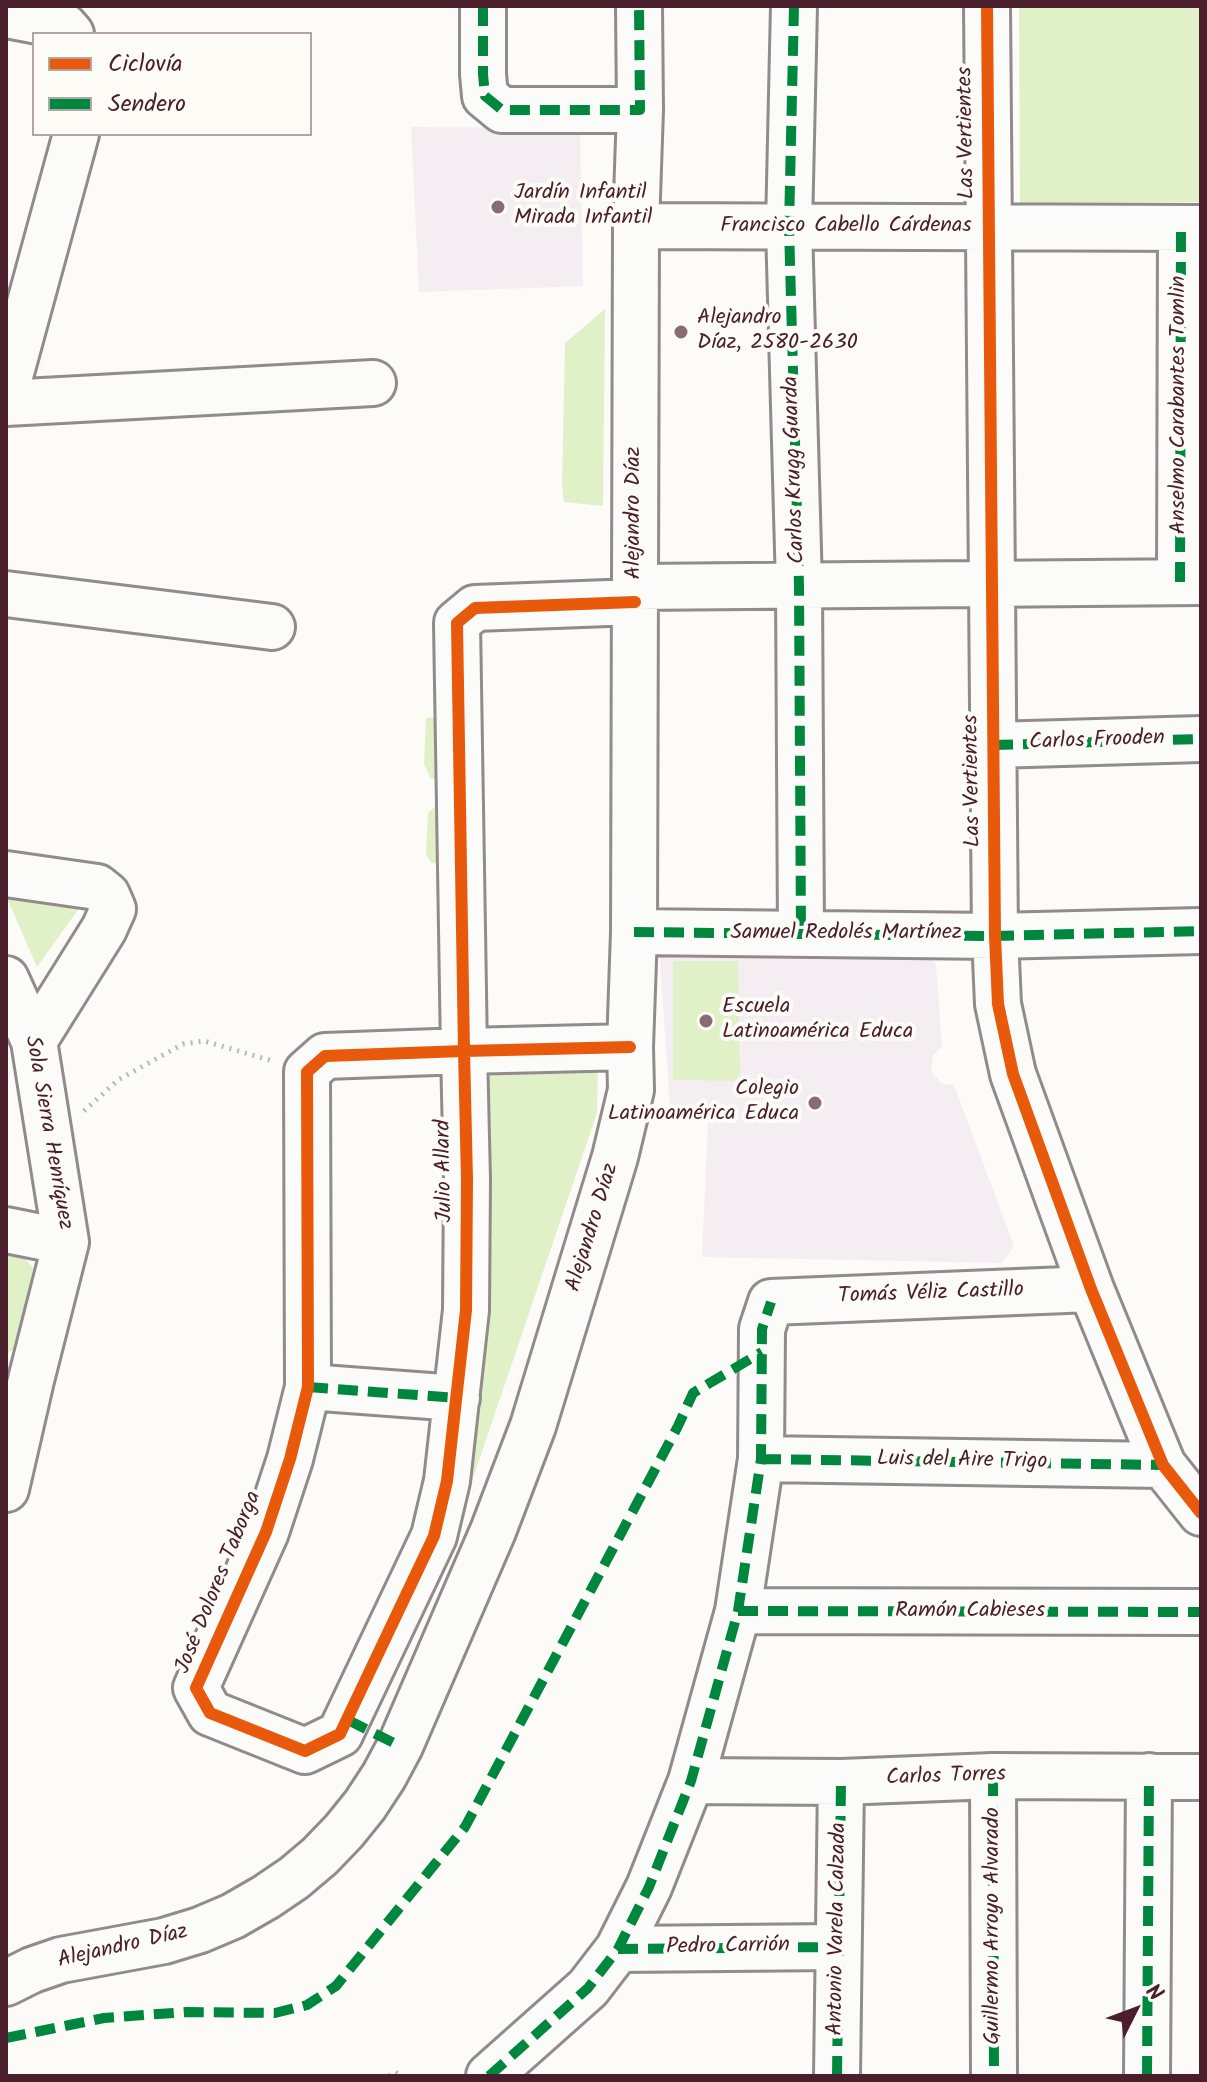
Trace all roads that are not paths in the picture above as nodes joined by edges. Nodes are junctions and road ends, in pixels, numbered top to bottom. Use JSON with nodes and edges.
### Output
{"nodes":[{"id":1,"x":483,"y":6,"type":"edge"},
{"id":2,"x":639,"y":6,"type":"edge"},
{"id":3,"x":794,"y":6,"type":"edge"},
{"id":4,"x":987,"y":6,"type":"edge"},
{"id":5,"x":6,"y":15,"type":"edge"},
{"id":6,"x":69,"y":32,"type":"edge"},
{"id":7,"x":640,"y":110,"type":"junction"},
{"id":8,"x":75,"y":136,"type":"edge"},
{"id":9,"x":636,"y":226,"type":"junction"},
{"id":10,"x":789,"y":227,"type":"junction"},
{"id":11,"x":989,"y":228,"type":"junction"},
{"id":12,"x":1191,"y":228,"type":"edge"},
{"id":13,"x":373,"y":383,"type":"dead end"},
{"id":14,"x":6,"y":391,"type":"edge"},
{"id":15,"x":6,"y":403,"type":"edge"},
{"id":16,"x":1191,"y":582,"type":"edge"},
{"id":17,"x":992,"y":584,"type":"junction"},
{"id":18,"x":799,"y":586,"type":"junction"},
{"id":19,"x":6,"y":594,"type":"edge"},
{"id":20,"x":635,"y":594,"type":"junction"},
{"id":21,"x":272,"y":627,"type":"dead end"},
{"id":22,"x":1201,"y":739,"type":"edge"},
{"id":23,"x":993,"y":745,"type":"junction"},
{"id":24,"x":6,"y":874,"type":"edge"},
{"id":25,"x":1201,"y":931,"type":"edge"},
{"id":26,"x":634,"y":932,"type":"junction"},
{"id":27,"x":801,"y":934,"type":"junction"},
{"id":28,"x":995,"y":936,"type":"junction"},
{"id":29,"x":6,"y":979,"type":"edge"},
{"id":30,"x":34,"y":1041,"type":"junction"},
{"id":31,"x":630,"y":1047,"type":"junction"},
{"id":32,"x":464,"y":1051,"type":"junction"},
{"id":33,"x":6,"y":1230,"type":"edge"},
{"id":34,"x":66,"y":1242,"type":"junction"},
{"id":35,"x":1091,"y":1289,"type":"junction"},
{"id":36,"x":18,"y":1378,"type":"edge"},
{"id":37,"x":308,"y":1387,"type":"junction"},
{"id":38,"x":457,"y":1398,"type":"junction"},
{"id":39,"x":761,"y":1459,"type":"junction"},
{"id":40,"x":1163,"y":1465,"type":"junction"},
{"id":41,"x":6,"y":1489,"type":"edge"},
{"id":42,"x":1201,"y":1513,"type":"edge"},
{"id":43,"x":738,"y":1611,"type":"junction"},
{"id":44,"x":1201,"y":1612,"type":"edge"},
{"id":45,"x":348,"y":1720,"type":"junction"},
{"id":46,"x":400,"y":1746,"type":"junction"},
{"id":47,"x":993,"y":1776,"type":"junction"},
{"id":48,"x":1149,"y":1776,"type":"junction"},
{"id":49,"x":1201,"y":1777,"type":"edge"},
{"id":50,"x":691,"y":1781,"type":"junction"},
{"id":51,"x":841,"y":1782,"type":"junction"},
{"id":52,"x":838,"y":1947,"type":"junction"},
{"id":53,"x":618,"y":1949,"type":"junction"},
{"id":54,"x":6,"y":1983,"type":"edge"},
{"id":55,"x":489,"y":2076,"type":"edge"},
{"id":56,"x":837,"y":2076,"type":"edge"},
{"id":57,"x":994,"y":2076,"type":"edge"},
{"id":58,"x":1147,"y":2076,"type":"edge"}],
"edges":[{"from":1,"to":7,"type":"street"},
{"from":2,"to":7,"type":"street","name":"Alejandro Díaz"},
{"from":3,"to":10,"type":"street","name":"Carlos Krugg Guarda"},
{"from":4,"to":11,"type":"street","name":"Las Vertientes"},
{"from":5,"to":6,"type":"street"},
{"from":7,"to":9,"type":"street","name":"Alejandro Díaz"},
{"from":8,"to":14,"type":"street"},
{"from":9,"to":10,"type":"street","name":"Francisco Cabello Cárdenas"},
{"from":9,"to":20,"type":"street","name":"Alejandro Díaz"},
{"from":10,"to":11,"type":"street","name":"Francisco Cabello Cárdenas"},
{"from":10,"to":18,"type":"street","name":"Carlos Krugg Guarda"},
{"from":11,"to":12,"type":"street","name":"Francisco Cabello Cárdenas"},
{"from":11,"to":17,"type":"street","name":"Las Vertientes"},
{"from":12,"to":16,"type":"street","name":"Anselmo Carabantes Tomlin"},
{"from":13,"to":15,"type":"street"},
{"from":16,"to":17,"type":"street"},
{"from":17,"to":18,"type":"street"},
{"from":17,"to":23,"type":"street","name":"Las Vertientes"},
{"from":18,"to":20,"type":"street"},
{"from":18,"to":27,"type":"street","name":"Carlos Krugg Guarda"},
{"from":19,"to":21,"type":"street"},
{"from":20,"to":26,"type":"street","name":"Alejandro Díaz"},
{"from":20,"to":32,"type":"street","name":"Julio Allard"},
{"from":22,"to":23,"type":"street","name":"Carlos Frooden"},
{"from":23,"to":28,"type":"street","name":"Las Vertientes"},
{"from":24,"to":30,"type":"street"},
{"from":25,"to":28,"type":"street","name":"Samuel Redolés Martínez"},
{"from":26,"to":27,"type":"street","name":"Samuel Redolés Martínez"},
{"from":26,"to":31,"type":"street","name":"Alejandro Díaz"},
{"from":27,"to":28,"type":"street","name":"Samuel Redolés Martínez"},
{"from":28,"to":35,"type":"street","name":"Las Vertientes"},
{"from":29,"to":30,"type":"street","name":"Sola Sierra Henríquez"},
{"from":30,"to":34,"type":"street","name":"Sola Sierra Henríquez"},
{"from":31,"to":32,"type":"street"},
{"from":31,"to":46,"type":"street","name":"Alejandro Díaz"},
{"from":32,"to":37,"type":"street","name":"José Dolores Taborga"},
{"from":32,"to":38,"type":"street","name":"Julio Allard"},
{"from":33,"to":34,"type":"street"},
{"from":34,"to":36,"type":"street"},
{"from":35,"to":39,"type":"street","name":"Tomás Véliz Castillo"},
{"from":35,"to":40,"type":"street","name":"Las Vertientes"},
{"from":36,"to":41,"type":"street"},
{"from":37,"to":38,"type":"street"},
{"from":37,"to":45,"type":"street","name":"José Dolores Taborga"},
{"from":38,"to":45,"type":"street","name":"Julio Allard"},
{"from":39,"to":40,"type":"street","name":"Luis del Aire Trigo"},
{"from":39,"to":43,"type":"street"},
{"from":40,"to":42,"type":"street","name":"Las Vertientes"},
{"from":43,"to":44,"type":"street","name":"Ramón Cabieses"},
{"from":43,"to":50,"type":"street"},
{"from":45,"to":46,"type":"street"},
{"from":46,"to":54,"type":"street","name":"Alejandro Díaz"},
{"from":47,"to":48,"type":"street","name":"Carlos Torres"},
{"from":47,"to":51,"type":"street","name":"Carlos Torres"},
{"from":47,"to":57,"type":"street","name":"Guillermo Arroyo Alvarado"},
{"from":48,"to":49,"type":"street","name":"Carlos Torres"},
{"from":48,"to":58,"type":"street"},
{"from":50,"to":51,"type":"street","name":"Carlos Torres"},
{"from":50,"to":53,"type":"street"},
{"from":51,"to":52,"type":"street","name":"Antonio Varela Calzada"},
{"from":52,"to":53,"type":"street","name":"Pedro Carrión"},
{"from":52,"to":56,"type":"street","name":"Antonio Varela Calzada"},
{"from":53,"to":55,"type":"street"}]}
